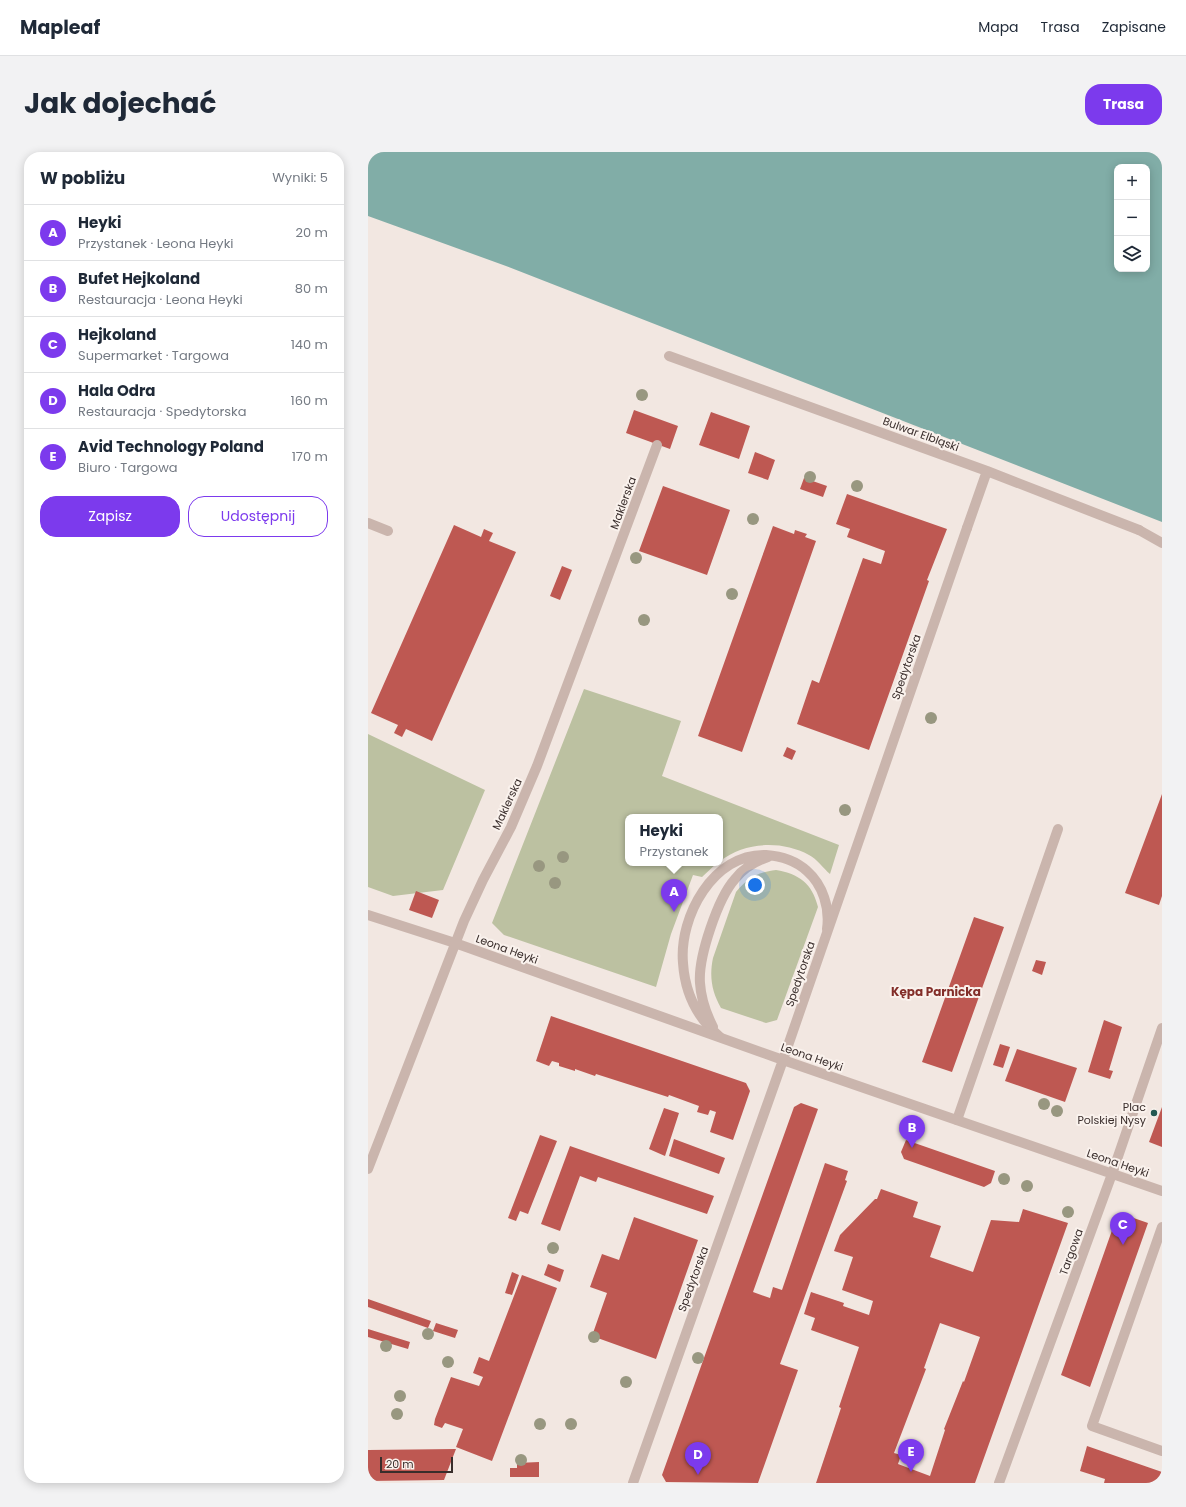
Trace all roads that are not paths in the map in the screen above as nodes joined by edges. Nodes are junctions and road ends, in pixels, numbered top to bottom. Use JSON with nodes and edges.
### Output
{"nodes":[{"id":1,"x":669,"y":356,"type":"dead end"},
{"id":2,"x":657,"y":445,"type":"dead end"},
{"id":3,"x":986,"y":471,"type":"junction"},
{"id":4,"x":368,"y":523,"type":"edge"},
{"id":5,"x":388,"y":531,"type":"dead end"},
{"id":6,"x":1162,"y":543,"type":"edge"},
{"id":7,"x":1058,"y":829,"type":"dead end"},
{"id":8,"x":772,"y":856,"type":"junction"},
{"id":9,"x":368,"y":915,"type":"edge"},
{"id":10,"x":825,"y":939,"type":"junction"},
{"id":11,"x":455,"y":943,"type":"junction"},
{"id":12,"x":1162,"y":1028,"type":"edge"},
{"id":13,"x":721,"y":1038,"type":"junction"},
{"id":14,"x":783,"y":1060,"type":"junction"},
{"id":15,"x":957,"y":1120,"type":"junction"},
{"id":16,"x":368,"y":1168,"type":"edge"},
{"id":17,"x":1112,"y":1174,"type":"junction"},
{"id":18,"x":1162,"y":1191,"type":"edge"},
{"id":19,"x":1162,"y":1227,"type":"edge"},
{"id":20,"x":1162,"y":1451,"type":"edge"},
{"id":21,"x":633,"y":1483,"type":"edge"},
{"id":22,"x":999,"y":1483,"type":"edge"}],
"edges":[{"from":1,"to":3,"type":"street","name":"Bulwar Elbląski"},
{"from":2,"to":11,"type":"street","name":"Maklerska"},
{"from":3,"to":6,"type":"street","name":"Bulwar Elbląski"},
{"from":3,"to":10,"type":"street","name":"Spedytorska"},
{"from":4,"to":5,"type":"street"},
{"from":7,"to":15,"type":"street"},
{"from":8,"to":10,"type":"street"},
{"from":8,"to":13,"type":"street"},
{"from":8,"to":13,"type":"street"},
{"from":9,"to":11,"type":"street","name":"Leona Heyki"},
{"from":10,"to":14,"type":"street","name":"Spedytorska"},
{"from":11,"to":13,"type":"street","name":"Leona Heyki"},
{"from":11,"to":16,"type":"street","name":"Maklerska"},
{"from":12,"to":17,"type":"street","name":"Targowa"},
{"from":13,"to":14,"type":"street","name":"Leona Heyki"},
{"from":14,"to":15,"type":"street","name":"Leona Heyki"},
{"from":14,"to":21,"type":"street","name":"Spedytorska"},
{"from":15,"to":17,"type":"street","name":"Leona Heyki"},
{"from":17,"to":18,"type":"street","name":"Leona Heyki"},
{"from":17,"to":22,"type":"street","name":"Targowa"},
{"from":19,"to":20,"type":"street"}]}
